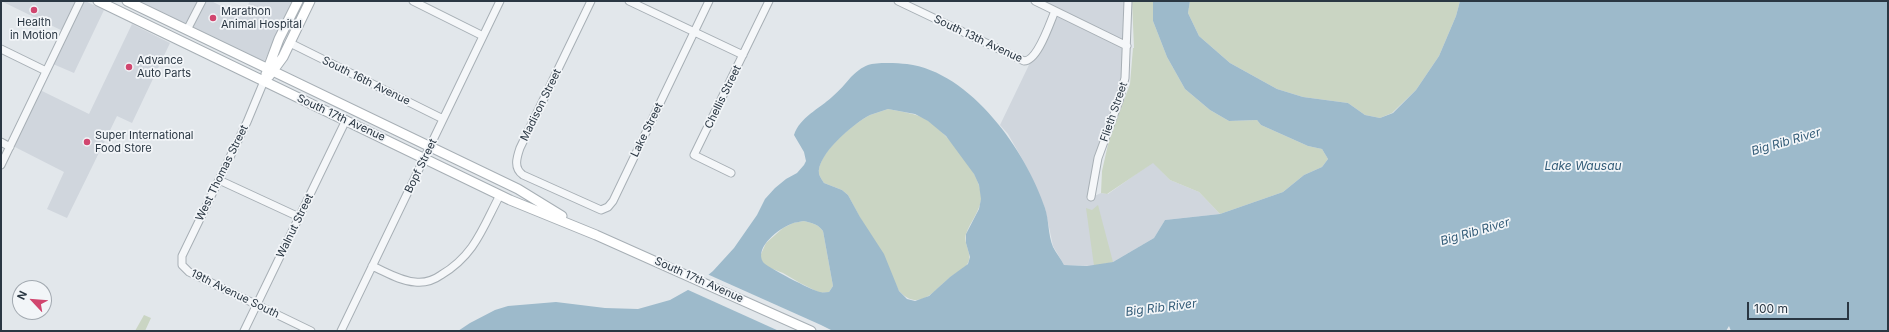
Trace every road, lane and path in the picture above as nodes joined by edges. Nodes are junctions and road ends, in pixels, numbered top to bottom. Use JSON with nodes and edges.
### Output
{"nodes":[{"id":1,"x":80,"y":1,"type":"edge"},
{"id":2,"x":98,"y":1,"type":"edge"},
{"id":3,"x":127,"y":1,"type":"edge"},
{"id":4,"x":202,"y":1,"type":"edge"},
{"id":5,"x":298,"y":1,"type":"edge"},
{"id":6,"x":310,"y":1,"type":"edge"},
{"id":7,"x":414,"y":1,"type":"edge"},
{"id":8,"x":500,"y":1,"type":"edge"},
{"id":9,"x":591,"y":1,"type":"edge"},
{"id":10,"x":629,"y":1,"type":"edge"},
{"id":11,"x":709,"y":1,"type":"edge"},
{"id":12,"x":769,"y":1,"type":"edge"},
{"id":13,"x":898,"y":1,"type":"edge"},
{"id":14,"x":1035,"y":1,"type":"edge"},
{"id":15,"x":1128,"y":1,"type":"edge"},
{"id":16,"x":1055,"y":11,"type":"junction"},
{"id":17,"x":187,"y":30,"type":"junction"},
{"id":18,"x":694,"y":32,"type":"junction"},
{"id":19,"x":483,"y":36,"type":"junction"},
{"id":20,"x":290,"y":43,"type":"junction"},
{"id":21,"x":1127,"y":46,"type":"junction"},
{"id":22,"x":1,"y":49,"type":"edge"},
{"id":23,"x":743,"y":55,"type":"junction"},
{"id":24,"x":270,"y":70,"type":"junction"},
{"id":25,"x":46,"y":71,"type":"junction"},
{"id":26,"x":264,"y":81,"type":"junction"},
{"id":27,"x":443,"y":118,"type":"junction"},
{"id":28,"x":346,"y":120,"type":"junction"},
{"id":29,"x":1,"y":142,"type":"edge"},
{"id":30,"x":10,"y":147,"type":"junction"},
{"id":31,"x":430,"y":147,"type":"junction"},
{"id":32,"x":425,"y":158,"type":"junction"},
{"id":33,"x":1,"y":165,"type":"edge"},
{"id":34,"x":731,"y":173,"type":"dead end"},
{"id":35,"x":219,"y":180,"type":"junction"},
{"id":36,"x":558,"y":191,"type":"joint"},
{"id":37,"x":500,"y":195,"type":"junction"},
{"id":38,"x":1091,"y":197,"type":"dead end"},
{"id":39,"x":299,"y":217,"type":"junction"},
{"id":40,"x":585,"y":230,"type":"junction"},
{"id":41,"x":182,"y":265,"type":"joint"},
{"id":42,"x":372,"y":266,"type":"junction"},
{"id":43,"x":256,"y":305,"type":"junction"},
{"id":44,"x":244,"y":331,"type":"edge"},
{"id":45,"x":311,"y":331,"type":"edge"},
{"id":46,"x":341,"y":331,"type":"edge"},
{"id":47,"x":812,"y":331,"type":"edge"}],
"edges":[{"from":1,"to":25,"type":"street"},
{"from":2,"to":26,"type":"main road","name":"South 17th Avenue"},
{"from":3,"to":17,"type":"main road","name":"South 17th Avenue"},
{"from":4,"to":17,"type":"street"},
{"from":5,"to":24,"type":"main road","name":"West Thomas Street"},
{"from":6,"to":20,"type":"main road","name":"West Thomas Street"},
{"from":7,"to":19,"type":"street"},
{"from":8,"to":19,"type":"street","name":"Bopf Street"},
{"from":9,"to":36,"type":"street","name":"Madison Street"},
{"from":10,"to":18,"type":"street"},
{"from":11,"to":18,"type":"street","name":"Lake Street"},
{"from":12,"to":23,"type":"street","name":"Chellis Street"},
{"from":13,"to":16,"type":"street","name":"South 13th Avenue"},
{"from":14,"to":16,"type":"street"},
{"from":15,"to":21,"type":"street","name":"Flieth Street"},
{"from":16,"to":21,"type":"street"},
{"from":17,"to":24,"type":"main road","name":"South 17th Avenue"},
{"from":18,"to":23,"type":"street"},
{"from":18,"to":36,"type":"street","name":"Lake Street"},
{"from":19,"to":27,"type":"street","name":"Bopf Street"},
{"from":20,"to":24,"type":"main road","name":"West Thomas Street"},
{"from":20,"to":27,"type":"street","name":"South 16th Avenue"},
{"from":21,"to":38,"type":"street","name":"Flieth Street"},
{"from":22,"to":25,"type":"street"},
{"from":23,"to":34,"type":"street","name":"Chellis Street"},
{"from":24,"to":26,"type":"main road","name":"West Thomas Street"},
{"from":24,"to":31,"type":"main road","name":"South 17th Avenue"},
{"from":25,"to":30,"type":"street"},
{"from":26,"to":28,"type":"main road","name":"South 17th Avenue"},
{"from":26,"to":35,"type":"street","name":"West Thomas Street"},
{"from":27,"to":31,"type":"street","name":"Bopf Street"},
{"from":28,"to":32,"type":"main road","name":"South 17th Avenue"},
{"from":28,"to":39,"type":"street","name":"Walnut Street"},
{"from":29,"to":30,"type":"street"},
{"from":30,"to":33,"type":"street"},
{"from":31,"to":32,"type":"street","name":"Bopf Street"},
{"from":31,"to":40,"type":"main road","name":"South 17th Avenue"},
{"from":32,"to":37,"type":"main road","name":"South 17th Avenue"},
{"from":32,"to":42,"type":"street","name":"Bopf Street"},
{"from":35,"to":39,"type":"street"},
{"from":35,"to":41,"type":"street","name":"West Thomas Street"},
{"from":37,"to":40,"type":"main road","name":"South 17th Avenue"},
{"from":37,"to":42,"type":"street"},
{"from":39,"to":43,"type":"street","name":"Walnut Street"},
{"from":40,"to":47,"type":"main road","name":"South 17th Avenue"},
{"from":41,"to":43,"type":"street","name":"19th Avenue South"},
{"from":42,"to":46,"type":"street","name":"Bopf Street"},
{"from":43,"to":44,"type":"street","name":"Walnut Street"},
{"from":43,"to":45,"type":"street","name":"19th Avenue South"}]}
